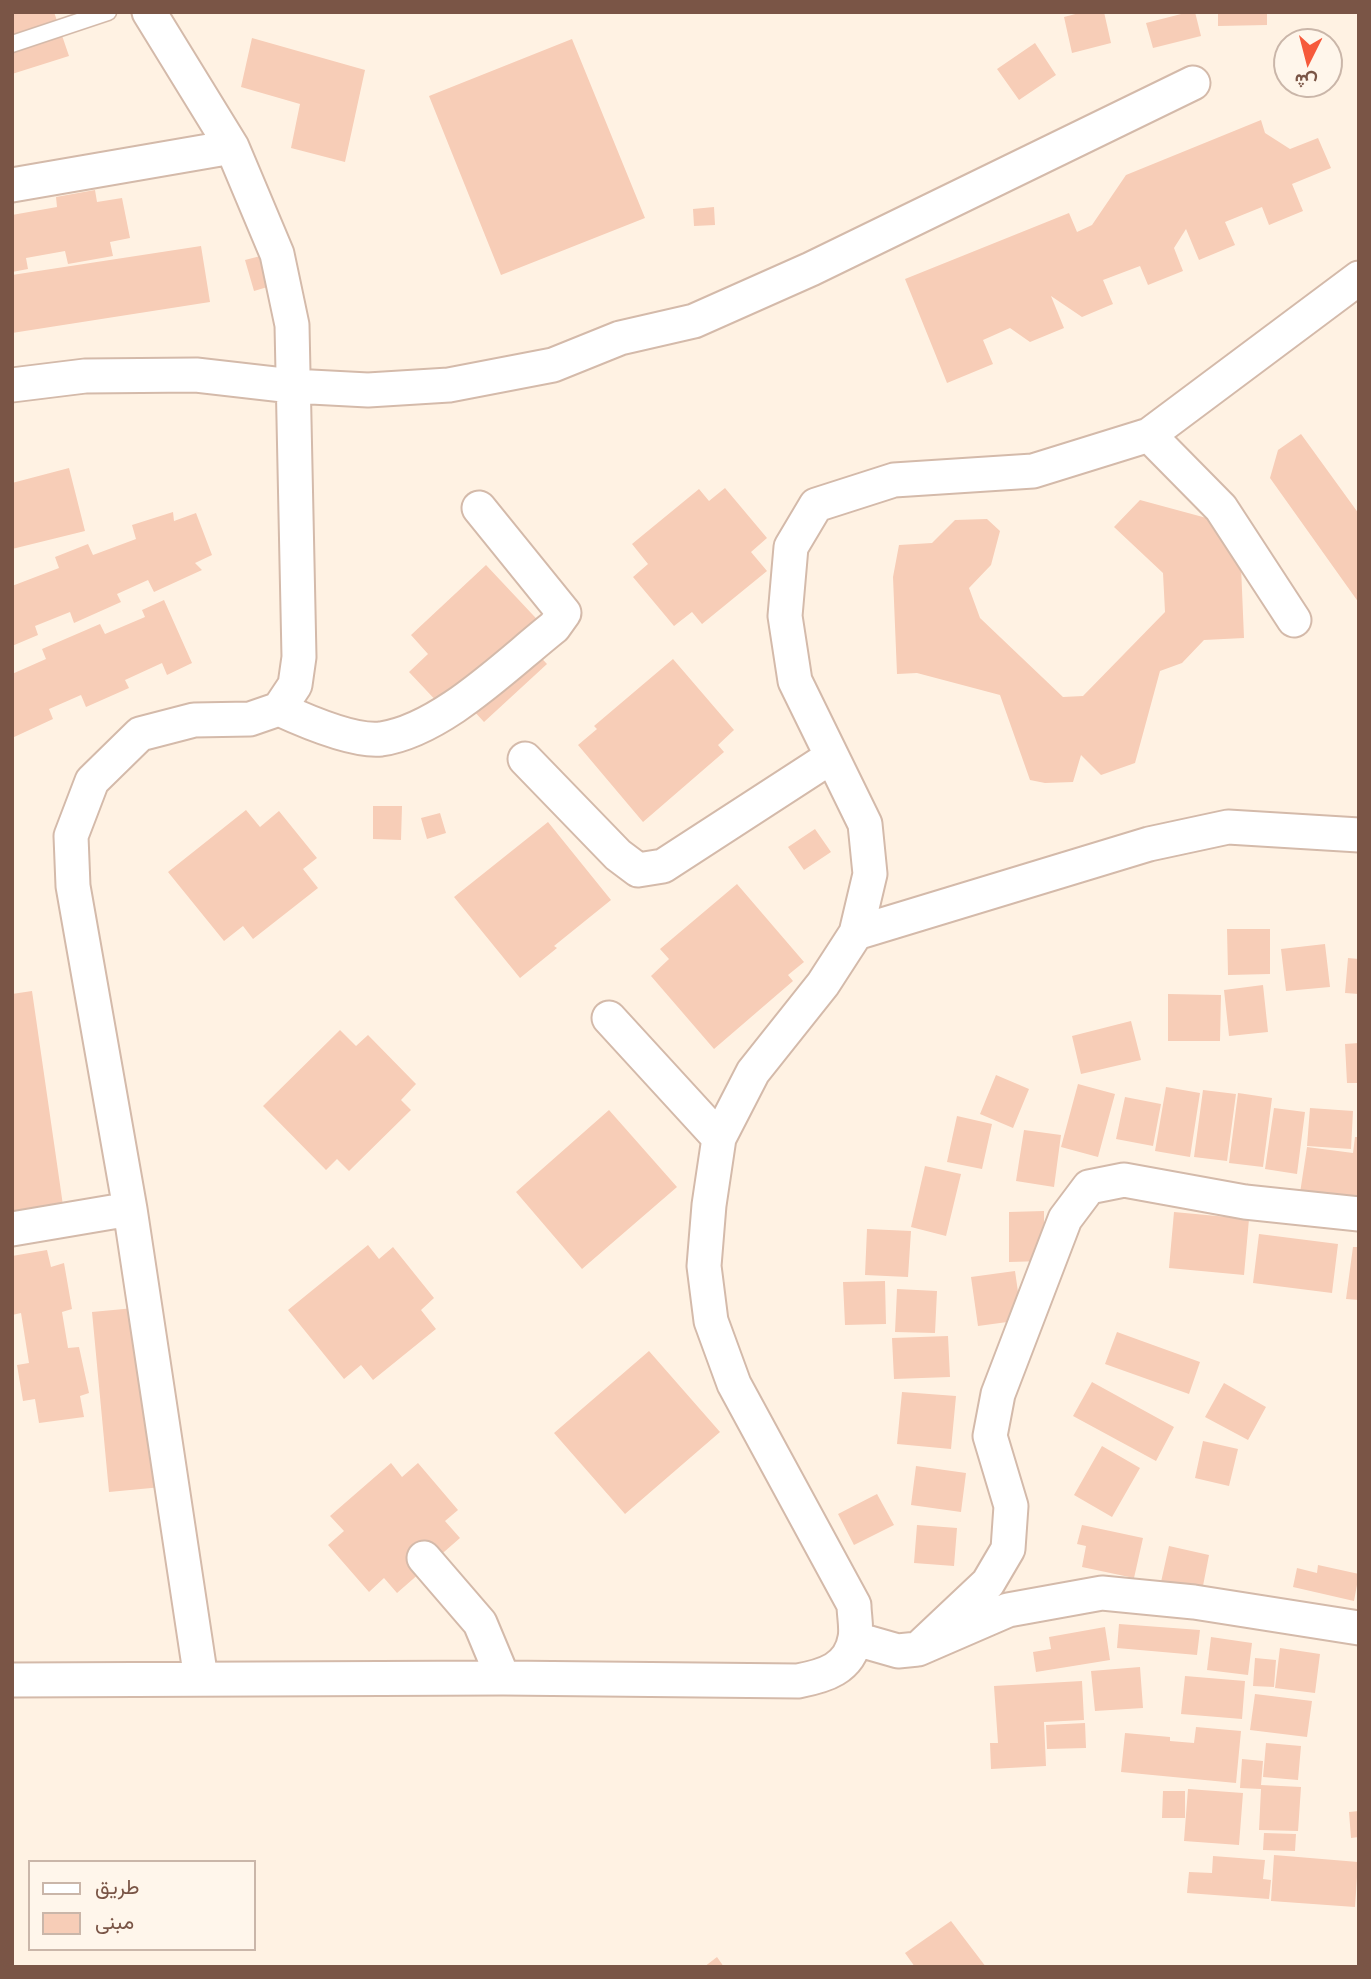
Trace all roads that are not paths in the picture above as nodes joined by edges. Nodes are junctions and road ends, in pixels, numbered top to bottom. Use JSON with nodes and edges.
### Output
{"nodes":[{"id":1,"x":108,"y":12,"type":"edge"},
{"id":2,"x":149,"y":12,"type":"edge"},
{"id":3,"x":12,"y":44,"type":"edge"},
{"id":4,"x":1193,"y":83,"type":"dead end"},
{"id":5,"x":232,"y":147,"type":"junction"},
{"id":6,"x":12,"y":185,"type":"edge"},
{"id":7,"x":1359,"y":278,"type":"edge"},
{"id":8,"x":12,"y":385,"type":"edge"},
{"id":9,"x":292,"y":386,"type":"junction"},
{"id":10,"x":1149,"y":435,"type":"junction"},
{"id":11,"x":479,"y":508,"type":"dead end"},
{"id":12,"x":1294,"y":620,"type":"dead end"},
{"id":13,"x":279,"y":709,"type":"junction"},
{"id":14,"x":831,"y":757,"type":"junction"},
{"id":15,"x":525,"y":759,"type":"dead end"},
{"id":16,"x":1359,"y":835,"type":"edge"},
{"id":17,"x":856,"y":933,"type":"junction"},
{"id":18,"x":609,"y":1018,"type":"dead end"},
{"id":19,"x":719,"y":1138,"type":"junction"},
{"id":20,"x":130,"y":1209,"type":"junction"},
{"id":21,"x":1359,"y":1214,"type":"edge"},
{"id":22,"x":12,"y":1229,"type":"edge"},
{"id":23,"x":424,"y":1558,"type":"dead end"},
{"id":24,"x":1359,"y":1628,"type":"edge"},
{"id":25,"x":856,"y":1639,"type":"junction"},
{"id":26,"x":918,"y":1649,"type":"junction"},
{"id":27,"x":503,"y":1678,"type":"junction"},
{"id":28,"x":201,"y":1679,"type":"junction"},
{"id":29,"x":12,"y":1680,"type":"edge"}],
"edges":[{"from":1,"to":3,"type":"lane"},
{"from":2,"to":5,"type":"street"},
{"from":4,"to":9,"type":"street"},
{"from":5,"to":6,"type":"street"},
{"from":5,"to":9,"type":"street"},
{"from":7,"to":10,"type":"street"},
{"from":8,"to":9,"type":"street"},
{"from":9,"to":13,"type":"street"},
{"from":10,"to":12,"type":"street"},
{"from":10,"to":14,"type":"street"},
{"from":11,"to":13,"type":"street"},
{"from":13,"to":20,"type":"street"},
{"from":14,"to":15,"type":"street"},
{"from":14,"to":17,"type":"street"},
{"from":16,"to":17,"type":"street"},
{"from":17,"to":19,"type":"street"},
{"from":18,"to":19,"type":"street"},
{"from":19,"to":25,"type":"street"},
{"from":20,"to":22,"type":"street"},
{"from":20,"to":28,"type":"street"},
{"from":21,"to":26,"type":"street"},
{"from":23,"to":27,"type":"street"},
{"from":24,"to":26,"type":"street"},
{"from":25,"to":26,"type":"street"},
{"from":25,"to":27,"type":"street"},
{"from":27,"to":28,"type":"street"},
{"from":28,"to":29,"type":"street"}]}
